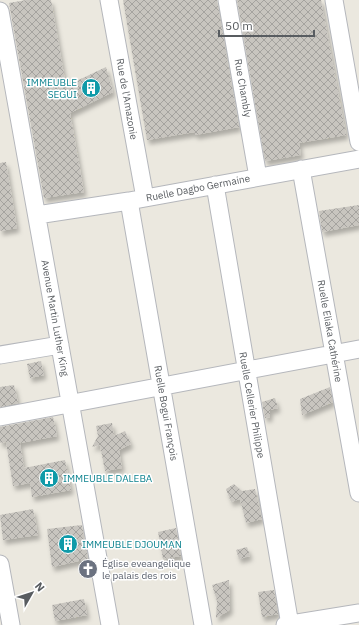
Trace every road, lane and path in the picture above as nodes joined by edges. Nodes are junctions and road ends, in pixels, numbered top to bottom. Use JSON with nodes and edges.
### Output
{"nodes":[{"id":1,"x":109,"y":0,"type":"edge"},
{"id":2,"x":227,"y":0,"type":"edge"},
{"id":3,"x":334,"y":0,"type":"edge"},
{"id":4,"x":0,"y":11,"type":"edge"},
{"id":5,"x":4,"y":53,"type":"edge"},
{"id":6,"x":359,"y":142,"type":"edge"},
{"id":7,"x":359,"y":159,"type":"edge"},
{"id":8,"x":301,"y":169,"type":"junction"},
{"id":9,"x":258,"y":177,"type":"junction"},
{"id":10,"x":215,"y":184,"type":"junction"},
{"id":11,"x":137,"y":199,"type":"junction"},
{"id":12,"x":37,"y":215,"type":"junction"},
{"id":13,"x":60,"y":345,"type":"junction"},
{"id":14,"x":359,"y":349,"type":"edge"},
{"id":15,"x":334,"y":353,"type":"junction"},
{"id":16,"x":0,"y":355,"type":"edge"},
{"id":17,"x":246,"y":371,"type":"junction"},
{"id":18,"x":162,"y":385,"type":"junction"},
{"id":19,"x":70,"y":404,"type":"junction"},
{"id":20,"x":0,"y":417,"type":"edge"},
{"id":21,"x":359,"y":493,"type":"edge"},
{"id":22,"x":0,"y":564,"type":"edge"},
{"id":23,"x":359,"y":613,"type":"edge"},
{"id":24,"x":11,"y":625,"type":"edge"},
{"id":25,"x":110,"y":625,"type":"edge"},
{"id":26,"x":203,"y":625,"type":"edge"},
{"id":27,"x":289,"y":625,"type":"edge"}],
"edges":[{"from":1,"to":11,"type":"street","name":"Rue de l'Amazonie"},
{"from":2,"to":9,"type":"street","name":"Rue Chambly"},
{"from":3,"to":6,"type":"street"},
{"from":4,"to":5,"type":"street","name":"Avenue Martin Luther King"},
{"from":5,"to":12,"type":"street","name":"Avenue Martin Luther King"},
{"from":7,"to":8,"type":"street","name":"Ruelle Dagbo Germaine"},
{"from":8,"to":9,"type":"street","name":"Ruelle Dagbo Germaine"},
{"from":8,"to":15,"type":"street","name":"Ruelle Eliaka Cathérine"},
{"from":9,"to":10,"type":"street","name":"Ruelle Dagbo Germaine"},
{"from":10,"to":11,"type":"street","name":"Ruelle Dagbo Germaine"},
{"from":10,"to":17,"type":"street","name":"Ruelle Cellerier Philippe"},
{"from":11,"to":12,"type":"street","name":"Ruelle Dagbo Germaine"},
{"from":11,"to":18,"type":"street","name":"Ruelle Bogui François"},
{"from":12,"to":13,"type":"street","name":"Avenue Martin Luther King"},
{"from":13,"to":16,"type":"street"},
{"from":13,"to":19,"type":"street","name":"Avenue Martin Luther King"},
{"from":14,"to":15,"type":"street"},
{"from":15,"to":17,"type":"street"},
{"from":15,"to":21,"type":"street","name":"Ruelle Eliaka Cathérine"},
{"from":17,"to":18,"type":"street"},
{"from":17,"to":27,"type":"street","name":"Ruelle Cellerier Philippe"},
{"from":18,"to":19,"type":"street"},
{"from":18,"to":26,"type":"street","name":"Ruelle Bogui François"},
{"from":19,"to":20,"type":"street"},
{"from":19,"to":25,"type":"street","name":"Avenue Martin Luther King"},
{"from":22,"to":24,"type":"street"},
{"from":23,"to":27,"type":"street"}]}
